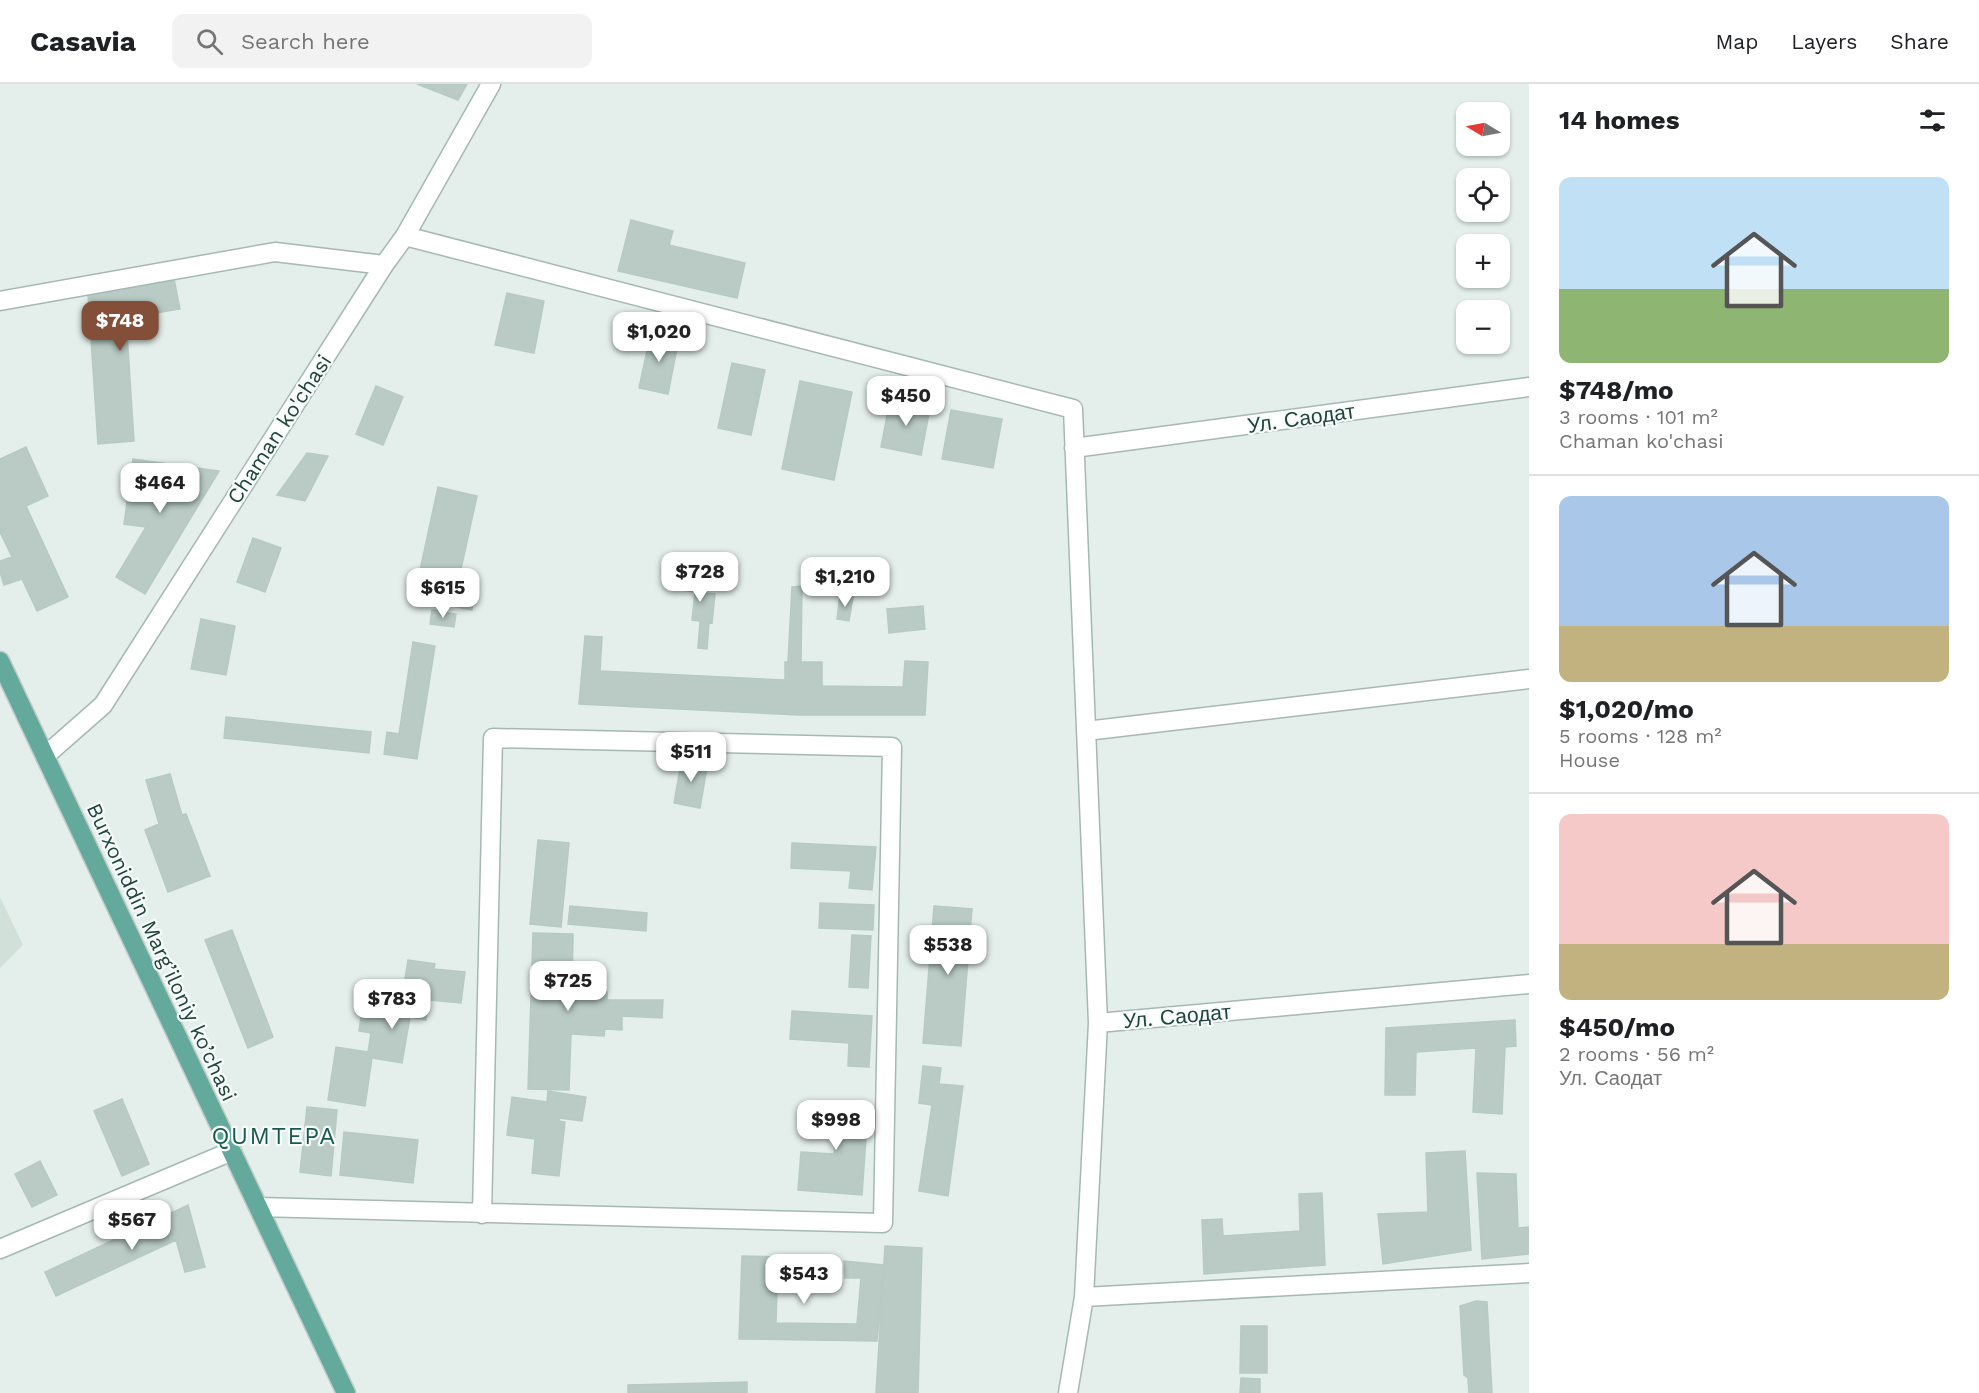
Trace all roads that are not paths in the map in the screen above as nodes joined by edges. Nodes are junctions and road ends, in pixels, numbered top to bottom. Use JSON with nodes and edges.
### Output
{"nodes":[{"id":1,"x":491,"y":84,"type":"edge"},
{"id":2,"x":405,"y":236,"type":"junction"},
{"id":3,"x":384,"y":265,"type":"junction"},
{"id":4,"x":0,"y":301,"type":"edge"},
{"id":5,"x":1529,"y":387,"type":"edge"},
{"id":6,"x":1074,"y":448,"type":"junction"},
{"id":7,"x":0,"y":661,"type":"edge"},
{"id":8,"x":1529,"y":679,"type":"edge"},
{"id":9,"x":1086,"y":731,"type":"junction"},
{"id":10,"x":45,"y":756,"type":"junction"},
{"id":11,"x":1529,"y":984,"type":"edge"},
{"id":12,"x":1098,"y":1023,"type":"junction"},
{"id":13,"x":232,"y":1151,"type":"junction"},
{"id":14,"x":258,"y":1207,"type":"junction"},
{"id":15,"x":482,"y":1214,"type":"junction"},
{"id":16,"x":0,"y":1249,"type":"edge"},
{"id":17,"x":1529,"y":1273,"type":"edge"},
{"id":18,"x":1084,"y":1298,"type":"junction"},
{"id":19,"x":346,"y":1393,"type":"edge"},
{"id":20,"x":1068,"y":1393,"type":"edge"}],
"edges":[{"from":1,"to":2,"type":"street","name":"Chaman ko'chasi"},
{"from":2,"to":3,"type":"street","name":"Chaman ko'chasi"},
{"from":2,"to":6,"type":"street"},
{"from":3,"to":4,"type":"street"},
{"from":3,"to":10,"type":"street","name":"Chaman ko'chasi"},
{"from":5,"to":6,"type":"street","name":"Ул. Саодат"},
{"from":6,"to":9,"type":"street"},
{"from":7,"to":10,"type":"main road","name":"Burxoniddin Marg’iloniy ko’chasi"},
{"from":8,"to":9,"type":"street"},
{"from":9,"to":12,"type":"street"},
{"from":10,"to":13,"type":"main road","name":"Burxoniddin Marg’iloniy ko’chasi"},
{"from":11,"to":12,"type":"street","name":"Ул. Саодат"},
{"from":12,"to":18,"type":"street","name":"Ул. Саодат"},
{"from":13,"to":14,"type":"main road","name":"Burxoniddin Marg’iloniy ko’chasi"},
{"from":13,"to":16,"type":"street"},
{"from":14,"to":15,"type":"street"},
{"from":14,"to":19,"type":"main road","name":"Burxoniddin Marg’iloniy ko’chasi"},
{"from":15,"to":15,"type":"street"},
{"from":17,"to":18,"type":"street"},
{"from":18,"to":20,"type":"street","name":"Ул. Саодат"}]}
